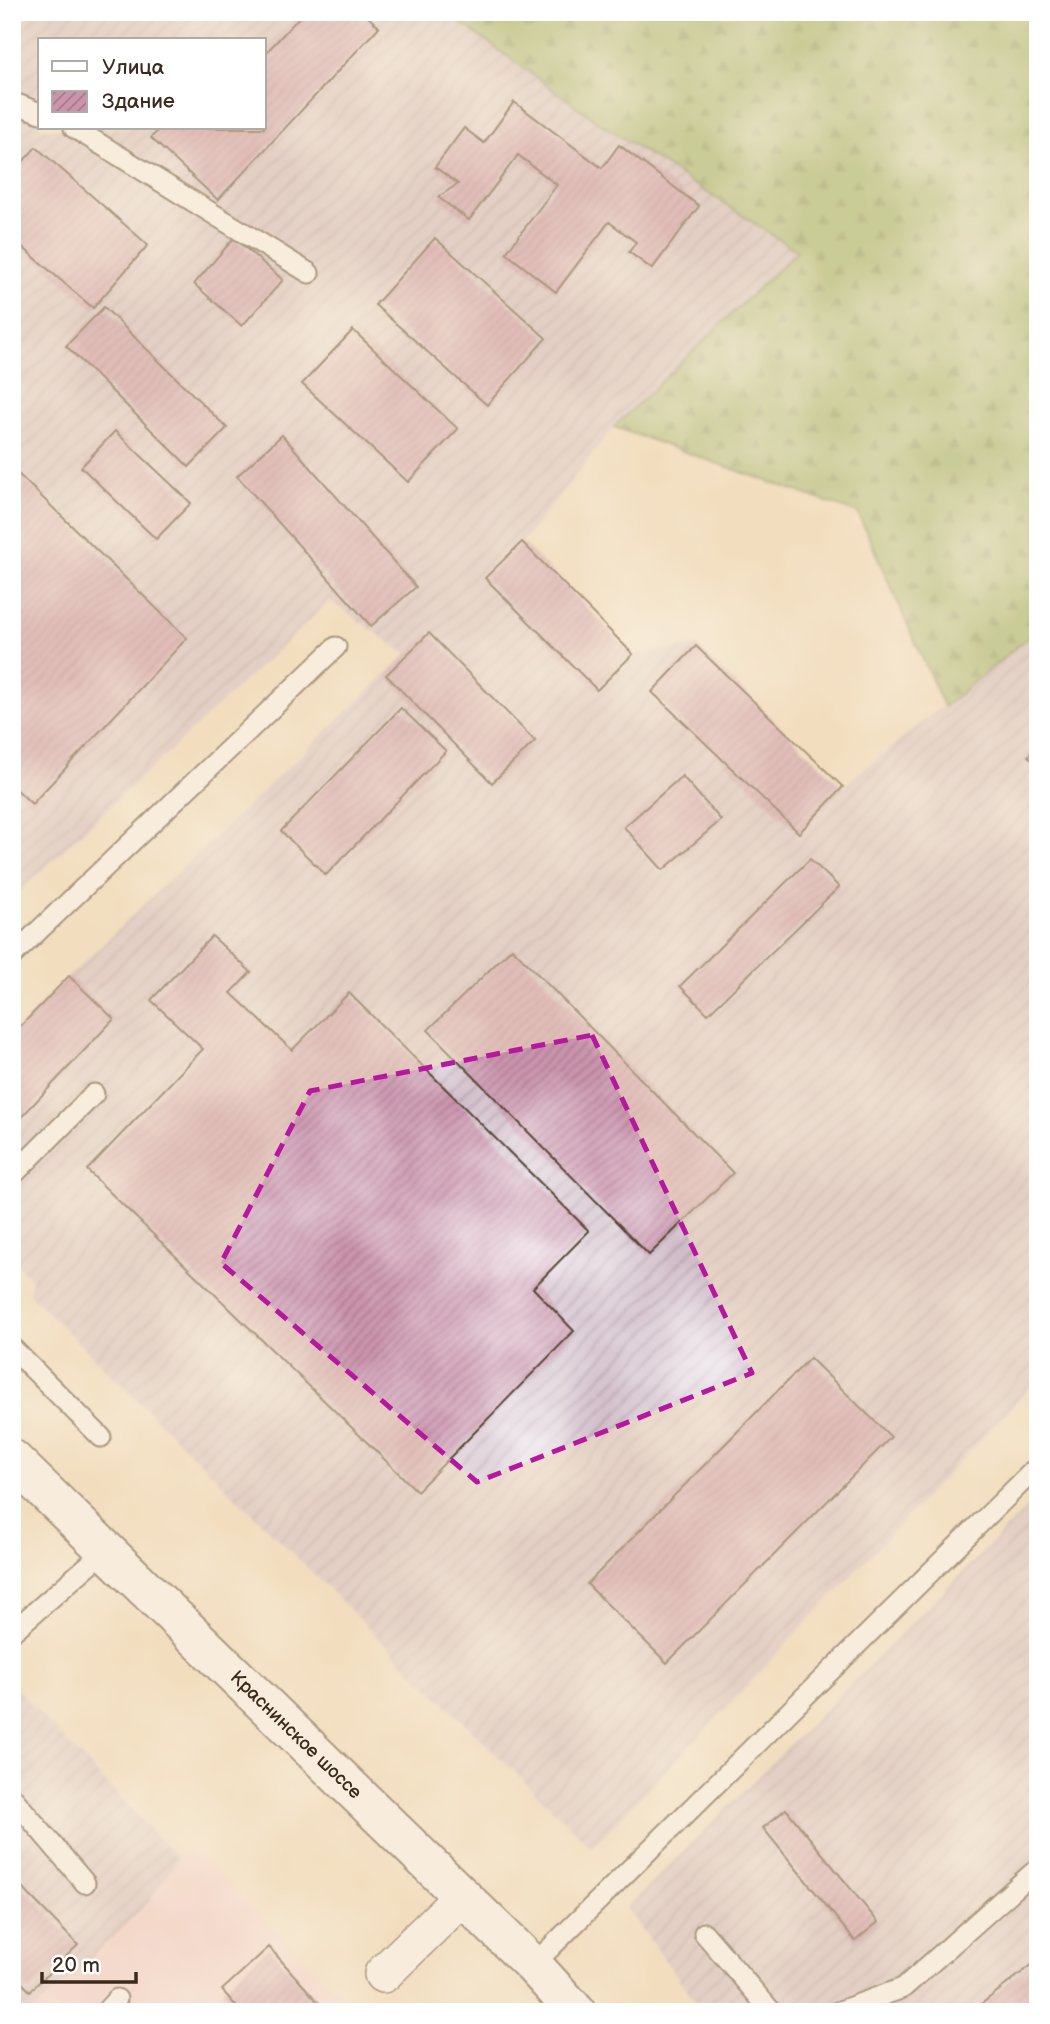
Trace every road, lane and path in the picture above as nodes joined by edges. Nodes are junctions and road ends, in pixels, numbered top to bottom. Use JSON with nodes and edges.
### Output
{"nodes":[{"id":1,"x":12,"y":102,"type":"edge"},
{"id":2,"x":38,"y":112,"type":"edge"},
{"id":3,"x":77,"y":130,"type":"edge"},
{"id":4,"x":309,"y":273,"type":"dead end"},
{"id":5,"x":336,"y":647,"type":"dead end"},
{"id":6,"x":12,"y":956,"type":"edge"},
{"id":7,"x":94,"y":1094,"type":"dead end"},
{"id":8,"x":12,"y":1176,"type":"edge"},
{"id":9,"x":12,"y":1348,"type":"edge"},
{"id":10,"x":101,"y":1437,"type":"dead end"},
{"id":11,"x":12,"y":1459,"type":"edge"},
{"id":12,"x":1038,"y":1466,"type":"edge"},
{"id":13,"x":106,"y":1550,"type":"junction"},
{"id":14,"x":12,"y":1632,"type":"edge"},
{"id":15,"x":12,"y":1797,"type":"edge"},
{"id":16,"x":1038,"y":1868,"type":"edge"},
{"id":17,"x":85,"y":1883,"type":"dead end"},
{"id":18,"x":463,"y":1896,"type":"junction"},
{"id":19,"x":704,"y":1934,"type":"dead end"},
{"id":20,"x":533,"y":1965,"type":"junction"},
{"id":21,"x":383,"y":1973,"type":"dead end"},
{"id":22,"x":576,"y":2012,"type":"edge"},
{"id":23,"x":772,"y":2012,"type":"edge"},
{"id":24,"x":837,"y":2012,"type":"edge"}],
"edges":[{"from":1,"to":2,"type":"lane"},
{"from":3,"to":4,"type":"lane"},
{"from":5,"to":6,"type":"lane"},
{"from":7,"to":8,"type":"lane"},
{"from":9,"to":10,"type":"lane"},
{"from":11,"to":13,"type":"main road","name":"Краснинское шоссе"},
{"from":12,"to":20,"type":"lane"},
{"from":13,"to":14,"type":"lane"},
{"from":13,"to":18,"type":"main road","name":"Краснинское шоссе"},
{"from":15,"to":17,"type":"lane"},
{"from":16,"to":24,"type":"lane"},
{"from":18,"to":20,"type":"main road","name":"Краснинское шоссе"},
{"from":18,"to":21,"type":"street"},
{"from":19,"to":23,"type":"lane"},
{"from":20,"to":22,"type":"main road","name":"Краснинское шоссе"}]}
